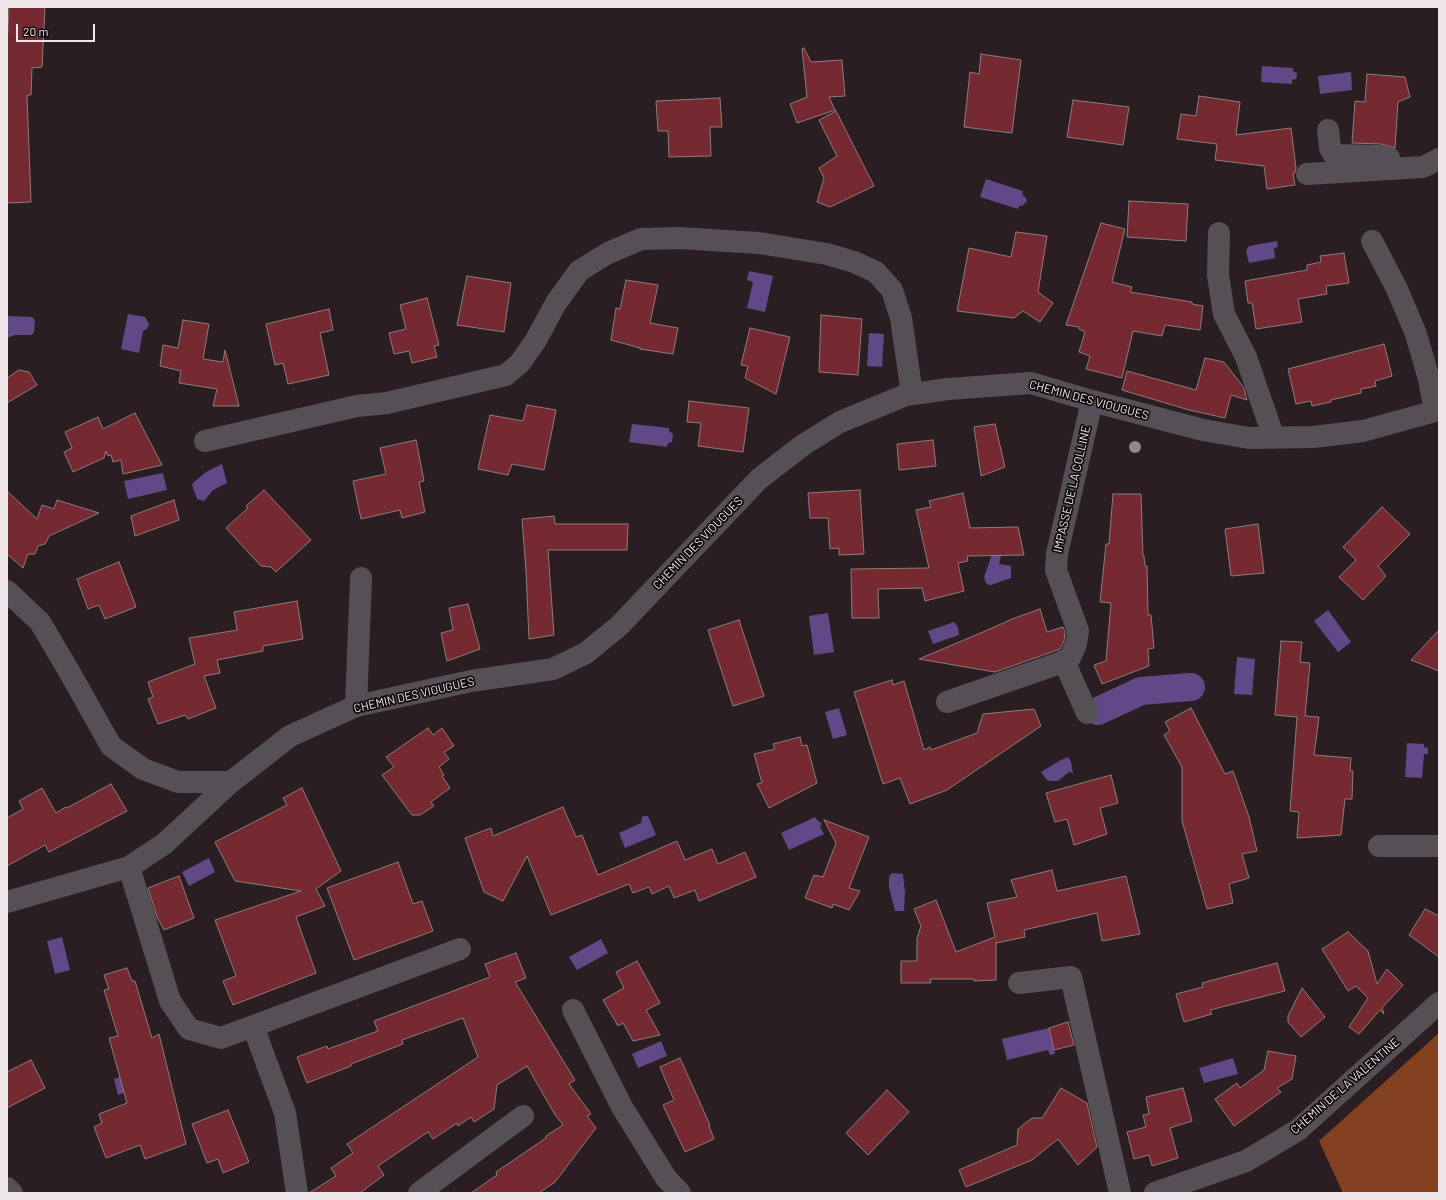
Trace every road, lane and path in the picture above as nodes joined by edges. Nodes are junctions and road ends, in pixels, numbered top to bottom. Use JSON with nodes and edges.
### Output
{"nodes":[{"id":1,"x":1328,"y":130,"type":"dead end"},
{"id":2,"x":1431,"y":163,"type":"edge"},
{"id":3,"x":1307,"y":174,"type":"dead end"},
{"id":4,"x":1219,"y":233,"type":"dead end"},
{"id":5,"x":1372,"y":241,"type":"dead end"},
{"id":6,"x":912,"y":394,"type":"junction"},
{"id":7,"x":1092,"y":401,"type":"junction"},
{"id":8,"x":1437,"y":411,"type":"edge"},
{"id":9,"x":1274,"y":438,"type":"junction"},
{"id":10,"x":205,"y":441,"type":"dead end"},
{"id":11,"x":361,"y":578,"type":"dead end"},
{"id":12,"x":7,"y":591,"type":"edge"},
{"id":13,"x":1064,"y":661,"type":"junction"},
{"id":14,"x":947,"y":702,"type":"dead end"},
{"id":15,"x":356,"y":706,"type":"junction"},
{"id":16,"x":1087,"y":713,"type":"dead end"},
{"id":17,"x":230,"y":782,"type":"junction"},
{"id":18,"x":1379,"y":846,"type":"dead end"},
{"id":19,"x":1439,"y":846,"type":"edge"},
{"id":20,"x":129,"y":867,"type":"junction"},
{"id":21,"x":7,"y":902,"type":"edge"},
{"id":22,"x":460,"y":948,"type":"dead end"},
{"id":23,"x":1019,"y":983,"type":"dead end"},
{"id":24,"x":1439,"y":1003,"type":"edge"},
{"id":25,"x":573,"y":1010,"type":"dead end"},
{"id":26,"x":253,"y":1026,"type":"junction"},
{"id":27,"x":523,"y":1116,"type":"dead end"},
{"id":28,"x":7,"y":1188,"type":"edge"},
{"id":29,"x":12,"y":1193,"type":"edge"},
{"id":30,"x":296,"y":1193,"type":"edge"},
{"id":31,"x":419,"y":1193,"type":"edge"},
{"id":32,"x":680,"y":1193,"type":"edge"},
{"id":33,"x":1120,"y":1193,"type":"edge"},
{"id":34,"x":1155,"y":1193,"type":"edge"}],
"edges":[{"from":1,"to":2,"type":"street"},
{"from":2,"to":3,"type":"street"},
{"from":4,"to":9,"type":"street"},
{"from":5,"to":8,"type":"street"},
{"from":6,"to":7,"type":"street","name":"CHEMIN DES VIOUGUES"},
{"from":6,"to":10,"type":"street"},
{"from":6,"to":15,"type":"street","name":"CHEMIN DES VIOUGUES"},
{"from":7,"to":9,"type":"street","name":"CHEMIN DES VIOUGUES"},
{"from":7,"to":13,"type":"street","name":"IMPASSE DE LA COLLINE"},
{"from":8,"to":9,"type":"street","name":"CHEMIN DES VIOUGUES"},
{"from":11,"to":15,"type":"street"},
{"from":12,"to":17,"type":"street"},
{"from":13,"to":14,"type":"street"},
{"from":13,"to":16,"type":"street"},
{"from":15,"to":17,"type":"street","name":"CHEMIN DES VIOUGUES"},
{"from":17,"to":20,"type":"street","name":"CHEMIN DES VIOUGUES"},
{"from":18,"to":19,"type":"street"},
{"from":20,"to":21,"type":"street","name":"CHEMIN DES VIOUGUES"},
{"from":20,"to":26,"type":"street"},
{"from":22,"to":26,"type":"street"},
{"from":23,"to":33,"type":"street"},
{"from":24,"to":34,"type":"street","name":"CHEMIN DE LA VALENTINE"},
{"from":25,"to":32,"type":"street"},
{"from":26,"to":30,"type":"street"},
{"from":27,"to":31,"type":"street"},
{"from":28,"to":29,"type":"street"}]}
